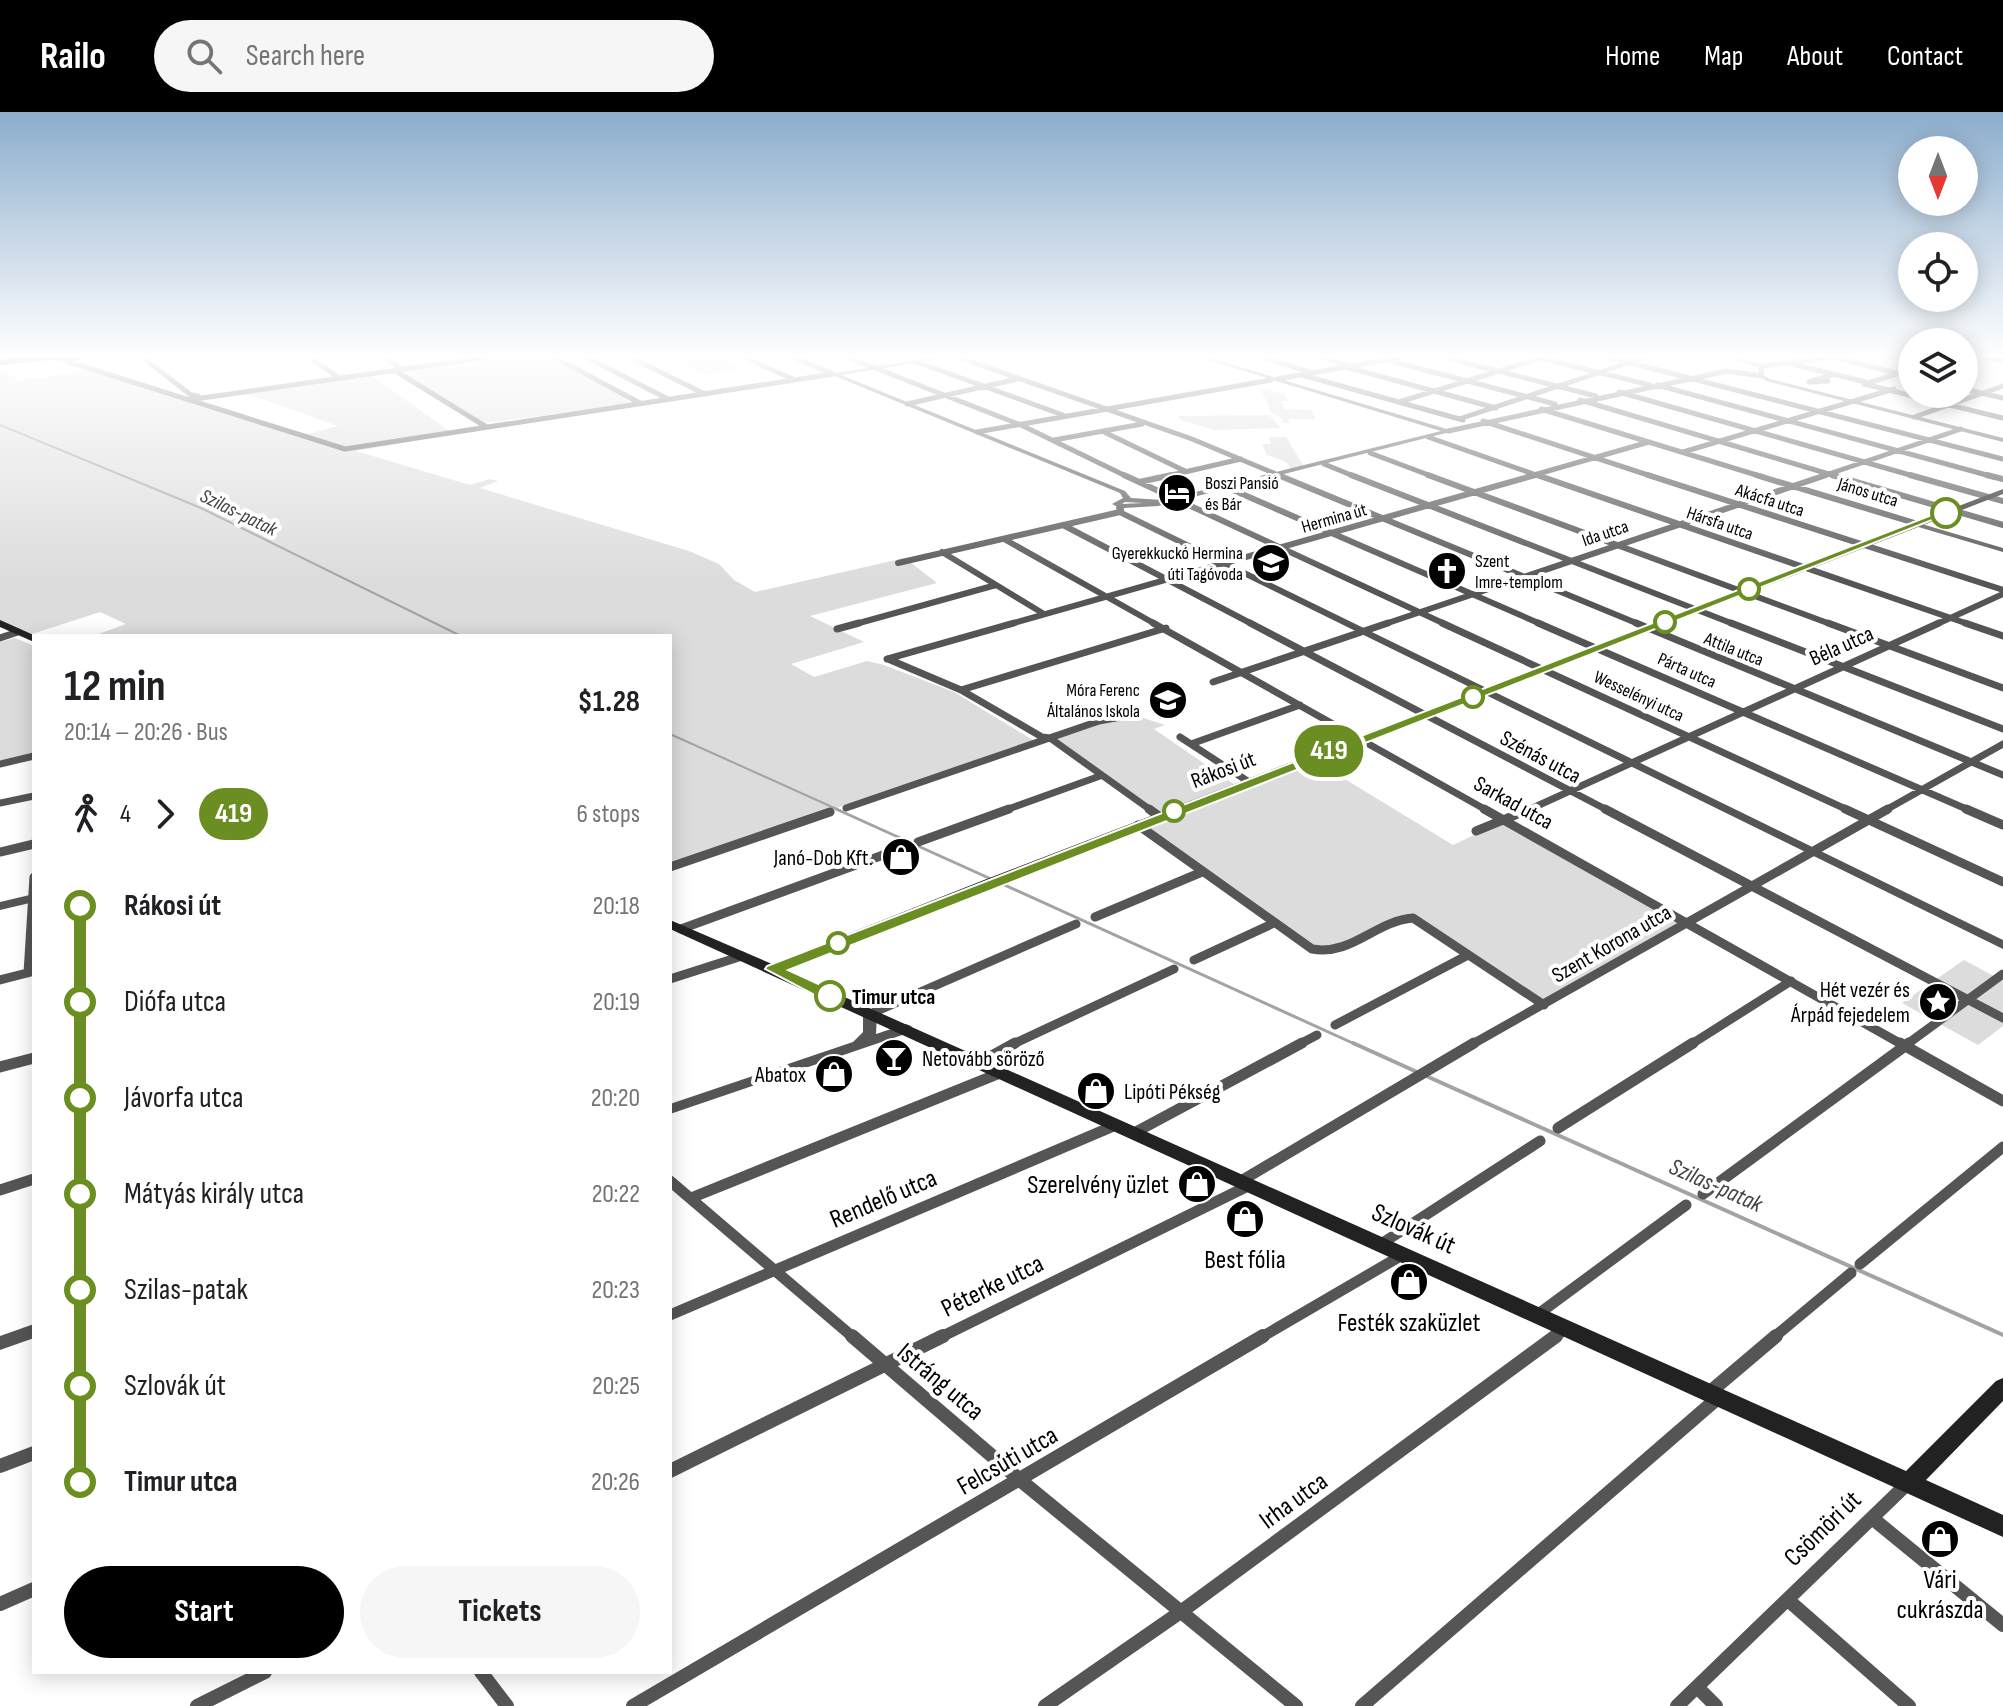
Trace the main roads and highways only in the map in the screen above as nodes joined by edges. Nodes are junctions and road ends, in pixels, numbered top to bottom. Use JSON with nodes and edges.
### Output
{"nodes":[{"id":1,"x":1999,"y":496,"type":"edge"},
{"id":2,"x":0,"y":623,"type":"edge"},
{"id":3,"x":32,"y":638,"type":"edge"},
{"id":4,"x":675,"y":926,"type":"edge"},
{"id":5,"x":773,"y":969,"type":"junction"},
{"id":6,"x":2003,"y":1387,"type":"edge"},
{"id":7,"x":1910,"y":1482,"type":"junction"},
{"id":8,"x":2003,"y":1526,"type":"edge"}],
"edges":[{"from":1,"to":5,"type":"main road","name":"Rákosi út"},
{"from":2,"to":3,"type":"main road"},
{"from":4,"to":5,"type":"main road","name":"Szlovák út"},
{"from":5,"to":7,"type":"main road","name":"Szlovák út"},
{"from":6,"to":7,"type":"main road","name":"Csömöri út"},
{"from":7,"to":8,"type":"main road","name":"Szlovák út"}]}
